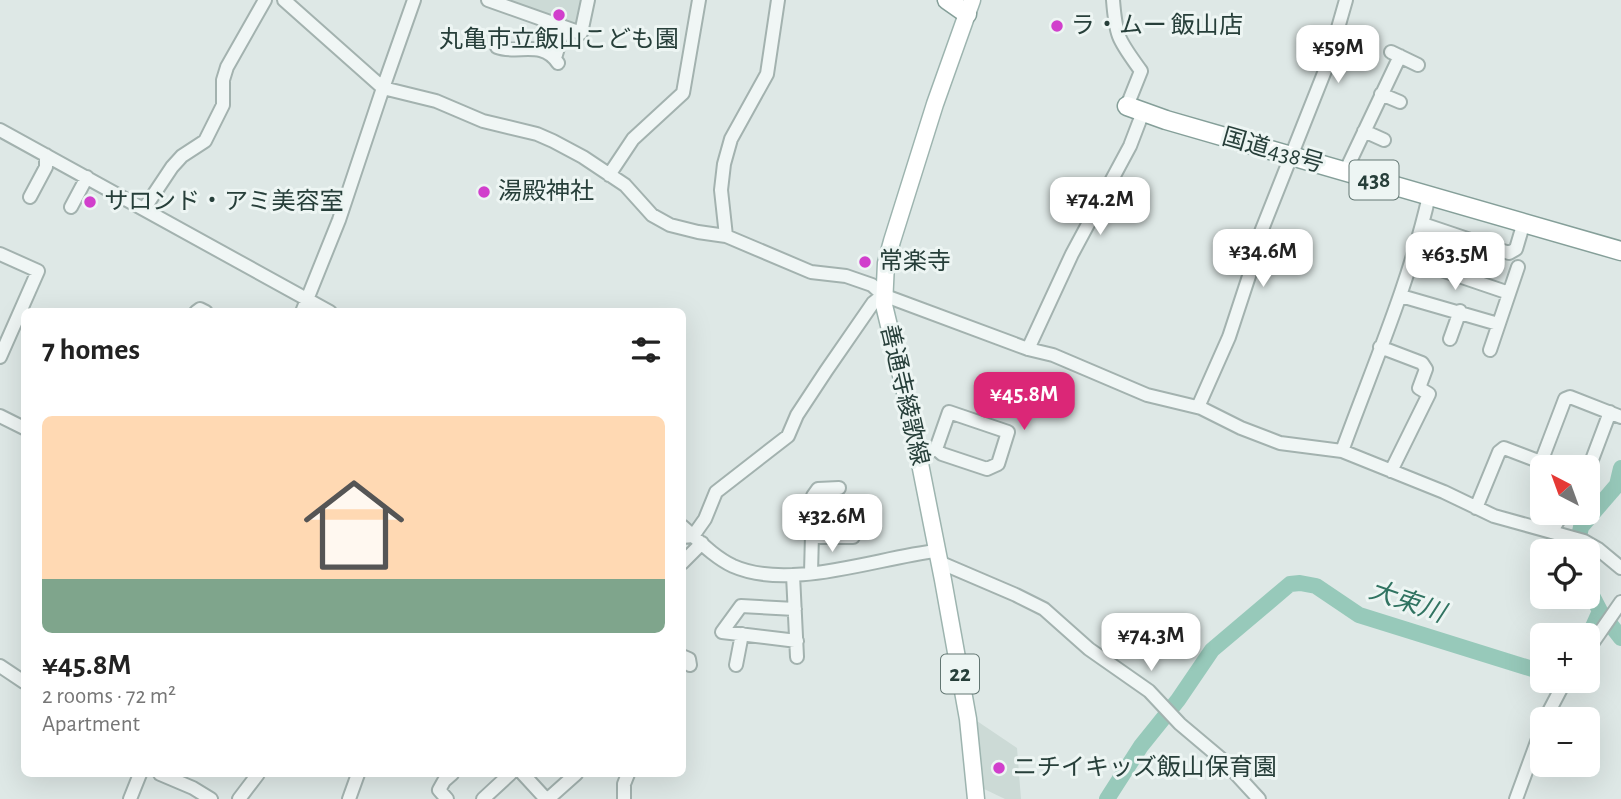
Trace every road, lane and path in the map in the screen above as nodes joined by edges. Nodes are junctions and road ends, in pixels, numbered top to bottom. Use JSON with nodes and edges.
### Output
{"nodes":[{"id":1,"x":265,"y":0,"type":"edge"},
{"id":2,"x":284,"y":0,"type":"edge"},
{"id":3,"x":414,"y":0,"type":"edge"},
{"id":4,"x":488,"y":0,"type":"edge"},
{"id":5,"x":588,"y":0,"type":"edge"},
{"id":6,"x":699,"y":0,"type":"edge"},
{"id":7,"x":778,"y":0,"type":"edge"},
{"id":8,"x":947,"y":0,"type":"edge"},
{"id":9,"x":1113,"y":0,"type":"edge"},
{"id":10,"x":1346,"y":0,"type":"edge"},
{"id":11,"x":968,"y":4,"type":"edge"},
{"id":12,"x":564,"y":27,"type":"junction"},
{"id":13,"x":497,"y":47,"type":"dead end"},
{"id":14,"x":1418,"y":65,"type":"dead end"},
{"id":15,"x":383,"y":88,"type":"junction"},
{"id":16,"x":1381,"y":94,"type":"junction"},
{"id":17,"x":1399,"y":102,"type":"dead end"},
{"id":18,"x":1135,"y":109,"type":"junction"},
{"id":19,"x":0,"y":130,"type":"edge"},
{"id":20,"x":1364,"y":131,"type":"junction"},
{"id":21,"x":1384,"y":141,"type":"dead end"},
{"id":22,"x":46,"y":155,"type":"junction"},
{"id":23,"x":1293,"y":157,"type":"junction"},
{"id":24,"x":1345,"y":172,"type":"junction"},
{"id":25,"x":609,"y":175,"type":"junction"},
{"id":26,"x":86,"y":177,"type":"junction"},
{"id":27,"x":1429,"y":195,"type":"junction"},
{"id":28,"x":30,"y":197,"type":"dead end"},
{"id":29,"x":71,"y":207,"type":"dead end"},
{"id":30,"x":144,"y":209,"type":"junction"},
{"id":31,"x":1524,"y":222,"type":"junction"},
{"id":32,"x":1423,"y":224,"type":"junction"},
{"id":33,"x":726,"y":236,"type":"junction"},
{"id":34,"x":1621,"y":251,"type":"edge"},
{"id":35,"x":0,"y":254,"type":"edge"},
{"id":36,"x":1412,"y":260,"type":"junction"},
{"id":37,"x":1518,"y":267,"type":"dead end"},
{"id":38,"x":1509,"y":293,"type":"junction"},
{"id":39,"x":883,"y":295,"type":"junction"},
{"id":40,"x":1401,"y":296,"type":"junction"},
{"id":41,"x":307,"y":299,"type":"junction"},
{"id":42,"x":22,"y":308,"type":"edge"},
{"id":43,"x":304,"y":308,"type":"edge"},
{"id":44,"x":323,"y":308,"type":"edge"},
{"id":45,"x":21,"y":309,"type":"edge"},
{"id":46,"x":1460,"y":311,"type":"junction"},
{"id":47,"x":1499,"y":324,"type":"junction"},
{"id":48,"x":1450,"y":339,"type":"dead end"},
{"id":49,"x":1380,"y":347,"type":"junction"},
{"id":50,"x":1028,"y":349,"type":"junction"},
{"id":51,"x":1490,"y":350,"type":"dead end"},
{"id":52,"x":0,"y":357,"type":"edge"},
{"id":53,"x":1198,"y":407,"type":"junction"},
{"id":54,"x":1615,"y":415,"type":"edge"},
{"id":55,"x":0,"y":416,"type":"edge"},
{"id":56,"x":21,"y":426,"type":"edge"},
{"id":57,"x":936,"y":449,"type":"junction"},
{"id":58,"x":1342,"y":451,"type":"junction"},
{"id":59,"x":918,"y":455,"type":"junction"},
{"id":60,"x":1544,"y":455,"type":"edge"},
{"id":61,"x":1596,"y":455,"type":"edge"},
{"id":62,"x":1530,"y":458,"type":"edge"},
{"id":63,"x":1391,"y":471,"type":"junction"},
{"id":64,"x":839,"y":488,"type":"dead end"},
{"id":65,"x":1476,"y":508,"type":"junction"},
{"id":66,"x":1555,"y":525,"type":"edge"},
{"id":67,"x":1551,"y":532,"type":"junction"},
{"id":68,"x":812,"y":537,"type":"junction"},
{"id":69,"x":853,"y":537,"type":"dead end"},
{"id":70,"x":692,"y":538,"type":"edge"},
{"id":71,"x":937,"y":557,"type":"junction"},
{"id":72,"x":1621,"y":568,"type":"edge"},
{"id":73,"x":811,"y":573,"type":"junction"},
{"id":74,"x":793,"y":575,"type":"junction"},
{"id":75,"x":1621,"y":601,"type":"edge"},
{"id":76,"x":795,"y":609,"type":"junction"},
{"id":77,"x":1600,"y":632,"type":"edge"},
{"id":78,"x":742,"y":634,"type":"junction"},
{"id":79,"x":797,"y":641,"type":"junction"},
{"id":80,"x":797,"y":657,"type":"dead end"},
{"id":81,"x":736,"y":665,"type":"dead end"},
{"id":82,"x":0,"y":666,"type":"edge"},
{"id":83,"x":21,"y":680,"type":"edge"},
{"id":84,"x":1530,"y":760,"type":"edge"},
{"id":85,"x":139,"y":777,"type":"edge"},
{"id":86,"x":167,"y":777,"type":"edge"},
{"id":87,"x":256,"y":777,"type":"edge"},
{"id":88,"x":357,"y":777,"type":"edge"},
{"id":89,"x":449,"y":777,"type":"edge"},
{"id":90,"x":507,"y":777,"type":"edge"},
{"id":91,"x":526,"y":777,"type":"edge"},
{"id":92,"x":572,"y":777,"type":"edge"},
{"id":93,"x":627,"y":777,"type":"edge"},
{"id":94,"x":545,"y":798,"type":"edge"},
{"id":95,"x":622,"y":798,"type":"edge"},
{"id":96,"x":130,"y":799,"type":"edge"},
{"id":97,"x":211,"y":799,"type":"edge"},
{"id":98,"x":239,"y":799,"type":"edge"},
{"id":99,"x":349,"y":799,"type":"edge"},
{"id":100,"x":447,"y":799,"type":"edge"},
{"id":101,"x":483,"y":799,"type":"edge"},
{"id":102,"x":975,"y":799,"type":"edge"},
{"id":103,"x":1259,"y":799,"type":"edge"},
{"id":104,"x":1516,"y":799,"type":"edge"}],
"edges":[{"from":1,"to":30,"type":"street"},
{"from":2,"to":15,"type":"street"},
{"from":3,"to":15,"type":"street"},
{"from":4,"to":12,"type":"street"},
{"from":5,"to":12,"type":"street"},
{"from":6,"to":25,"type":"street"},
{"from":7,"to":33,"type":"street"},
{"from":8,"to":11,"type":"highway"},
{"from":9,"to":18,"type":"street"},
{"from":10,"to":23,"type":"street"},
{"from":11,"to":39,"type":"main road","name":"善通寺綾歌線","number":"22"},
{"from":12,"to":13,"type":"street"},
{"from":14,"to":16,"type":"street"},
{"from":15,"to":25,"type":"street"},
{"from":15,"to":41,"type":"street"},
{"from":16,"to":17,"type":"street"},
{"from":16,"to":20,"type":"street"},
{"from":18,"to":23,"type":"highway","name":"国道438号","number":"438"},
{"from":18,"to":50,"type":"street"},
{"from":19,"to":22,"type":"street"},
{"from":20,"to":21,"type":"street"},
{"from":20,"to":24,"type":"street"},
{"from":22,"to":26,"type":"street"},
{"from":22,"to":28,"type":"street"},
{"from":23,"to":24,"type":"highway","name":"国道438号","number":"438"},
{"from":23,"to":53,"type":"street"},
{"from":24,"to":27,"type":"highway","name":"国道438号","number":"438"},
{"from":25,"to":33,"type":"street"},
{"from":26,"to":29,"type":"street"},
{"from":26,"to":30,"type":"street"},
{"from":27,"to":31,"type":"highway","name":"国道438号","number":"438"},
{"from":27,"to":32,"type":"street"},
{"from":30,"to":41,"type":"street"},
{"from":31,"to":32,"type":"street"},
{"from":31,"to":34,"type":"highway","name":"国道438号","number":"438"},
{"from":32,"to":36,"type":"street"},
{"from":33,"to":39,"type":"street"},
{"from":35,"to":42,"type":"street"},
{"from":36,"to":38,"type":"street"},
{"from":36,"to":40,"type":"street"},
{"from":37,"to":38,"type":"street"},
{"from":38,"to":47,"type":"street"},
{"from":39,"to":50,"type":"street"},
{"from":39,"to":59,"type":"main road","name":"善通寺綾歌線","number":"22"},
{"from":39,"to":70,"type":"street"},
{"from":40,"to":46,"type":"street"},
{"from":40,"to":49,"type":"street"},
{"from":41,"to":43,"type":"street"},
{"from":41,"to":44,"type":"street"},
{"from":45,"to":52,"type":"street"},
{"from":46,"to":47,"type":"street"},
{"from":46,"to":48,"type":"street"},
{"from":47,"to":51,"type":"street"},
{"from":49,"to":58,"type":"street"},
{"from":49,"to":63,"type":"street"},
{"from":50,"to":53,"type":"street"},
{"from":53,"to":58,"type":"street"},
{"from":54,"to":60,"type":"street"},
{"from":54,"to":61,"type":"street"},
{"from":55,"to":56,"type":"street"},
{"from":57,"to":57,"type":"street"},
{"from":57,"to":59,"type":"street"},
{"from":58,"to":63,"type":"street"},
{"from":59,"to":71,"type":"main road","name":"善通寺綾歌線","number":"22"},
{"from":62,"to":65,"type":"street"},
{"from":63,"to":65,"type":"street"},
{"from":64,"to":68,"type":"street"},
{"from":65,"to":67,"type":"street"},
{"from":66,"to":67,"type":"street"},
{"from":67,"to":72,"type":"street"},
{"from":68,"to":69,"type":"street"},
{"from":68,"to":73,"type":"street"},
{"from":70,"to":74,"type":"street"},
{"from":71,"to":73,"type":"street"},
{"from":71,"to":102,"type":"main road","name":"善通寺綾歌線","number":"22"},
{"from":71,"to":103,"type":"street"},
{"from":73,"to":74,"type":"street"},
{"from":74,"to":76,"type":"street"},
{"from":75,"to":77,"type":"street"},
{"from":76,"to":78,"type":"street"},
{"from":76,"to":79,"type":"street"},
{"from":78,"to":79,"type":"street"},
{"from":78,"to":81,"type":"street"},
{"from":79,"to":80,"type":"street"},
{"from":82,"to":83,"type":"street"},
{"from":84,"to":104,"type":"street"},
{"from":85,"to":96,"type":"street"},
{"from":86,"to":97,"type":"street"},
{"from":87,"to":98,"type":"street"},
{"from":88,"to":99,"type":"street"},
{"from":89,"to":100,"type":"street"},
{"from":90,"to":101,"type":"street"},
{"from":91,"to":94,"type":"street"},
{"from":92,"to":94,"type":"street"},
{"from":93,"to":95,"type":"street"}]}
